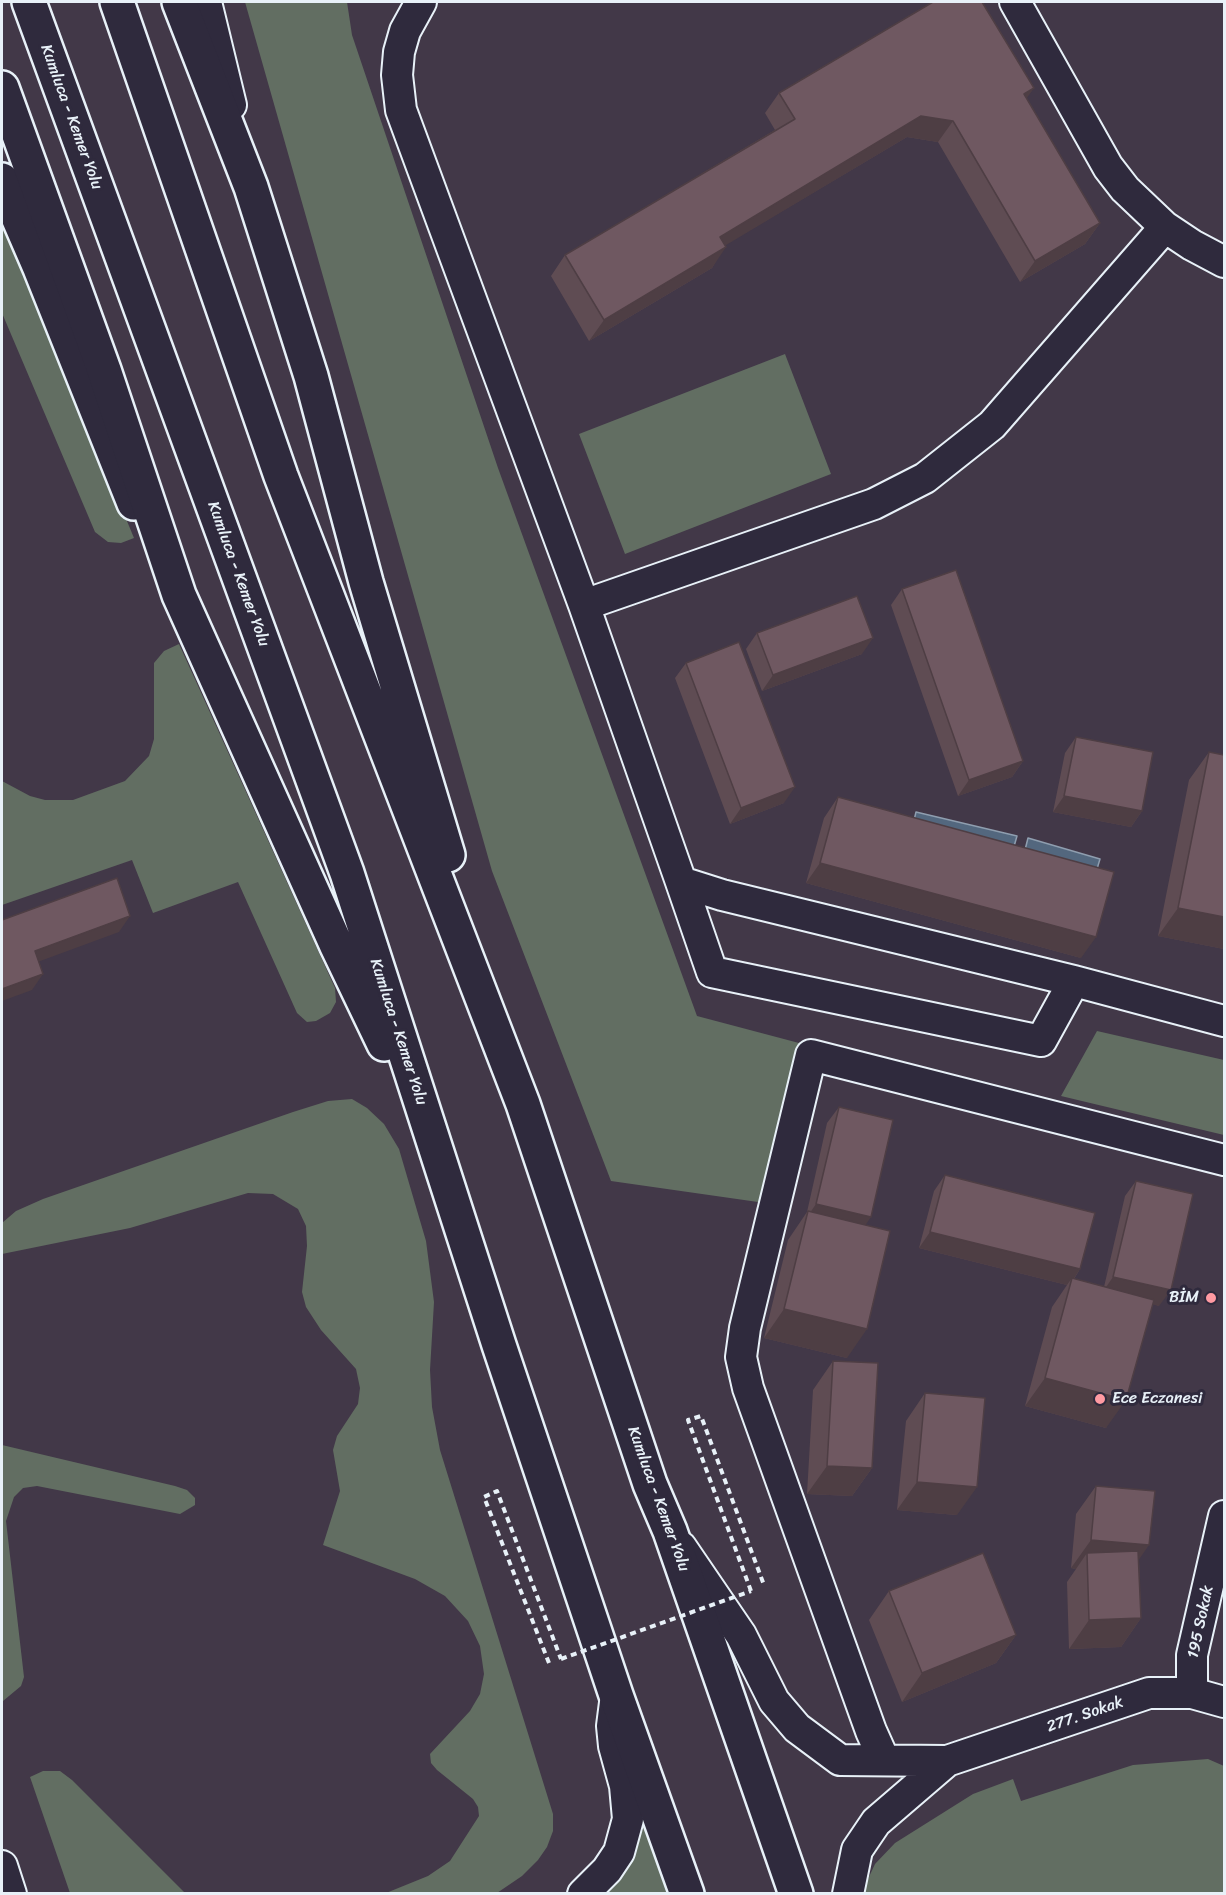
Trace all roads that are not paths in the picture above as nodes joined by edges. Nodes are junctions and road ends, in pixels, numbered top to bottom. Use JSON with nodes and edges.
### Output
{"nodes":[{"id":1,"x":29,"y":2,"type":"edge"},
{"id":2,"x":117,"y":2,"type":"edge"},
{"id":3,"x":179,"y":2,"type":"edge"},
{"id":4,"x":206,"y":2,"type":"edge"},
{"id":5,"x":421,"y":2,"type":"edge"},
{"id":6,"x":1015,"y":2,"type":"edge"},
{"id":7,"x":2,"y":88,"type":"edge"},
{"id":8,"x":2,"y":180,"type":"edge"},
{"id":9,"x":251,"y":187,"type":"junction"},
{"id":10,"x":1165,"y":227,"type":"junction"},
{"id":11,"x":1224,"y":262,"type":"edge"},
{"id":12,"x":178,"y":595,"type":"junction"},
{"id":13,"x":584,"y":605,"type":"junction"},
{"id":14,"x":681,"y":882,"type":"junction"},
{"id":15,"x":1074,"y":981,"type":"junction"},
{"id":16,"x":1224,"y":1021,"type":"edge"},
{"id":17,"x":523,"y":1104,"type":"junction"},
{"id":18,"x":436,"y":1149,"type":"junction"},
{"id":19,"x":1224,"y":1160,"type":"edge"},
{"id":20,"x":1224,"y":1519,"type":"edge"},
{"id":21,"x":670,"y":1531,"type":"junction"},
{"id":22,"x":1192,"y":1694,"type":"junction"},
{"id":23,"x":616,"y":1695,"type":"junction"},
{"id":24,"x":1224,"y":1702,"type":"edge"},
{"id":25,"x":884,"y":1760,"type":"junction"},
{"id":26,"x":948,"y":1761,"type":"junction"},
{"id":27,"x":2,"y":1866,"type":"edge"},
{"id":28,"x":11,"y":1893,"type":"edge"},
{"id":29,"x":583,"y":1893,"type":"edge"},
{"id":30,"x":687,"y":1893,"type":"edge"},
{"id":31,"x":796,"y":1893,"type":"edge"},
{"id":32,"x":848,"y":1893,"type":"edge"}],
"edges":[{"from":1,"to":18,"type":"main road","name":"Kumluca - Kemer Yolu"},
{"from":2,"to":17,"type":"main road","name":"Kumluca - Kemer Yolu"},
{"from":3,"to":9,"type":"main road","name":"Kumluca - Kemer Yolu"},
{"from":4,"to":9,"type":"street"},
{"from":5,"to":13,"type":"street"},
{"from":6,"to":10,"type":"street"},
{"from":7,"to":12,"type":"main road","name":"Kumluca - Kemer Yolu"},
{"from":8,"to":12,"type":"main road"},
{"from":9,"to":17,"type":"main road","name":"Kumluca - Kemer Yolu"},
{"from":10,"to":11,"type":"street"},
{"from":10,"to":13,"type":"street"},
{"from":12,"to":18,"type":"main road","name":"Kumluca - Kemer Yolu"},
{"from":13,"to":14,"type":"street"},
{"from":14,"to":15,"type":"street"},
{"from":14,"to":15,"type":"street"},
{"from":15,"to":16,"type":"street"},
{"from":17,"to":21,"type":"main road","name":"Kumluca - Kemer Yolu"},
{"from":18,"to":23,"type":"main road","name":"Kumluca - Kemer Yolu"},
{"from":19,"to":25,"type":"street"},
{"from":20,"to":22,"type":"street","name":"195 Sokak"},
{"from":21,"to":25,"type":"street"},
{"from":21,"to":31,"type":"main road","name":"Kumluca - Kemer Yolu"},
{"from":22,"to":24,"type":"street","name":"277. Sokak"},
{"from":22,"to":26,"type":"street","name":"277. Sokak"},
{"from":23,"to":29,"type":"street"},
{"from":23,"to":30,"type":"main road","name":"Kumluca - Kemer Yolu"},
{"from":25,"to":26,"type":"street"},
{"from":26,"to":32,"type":"street"},
{"from":27,"to":28,"type":"street"}]}
